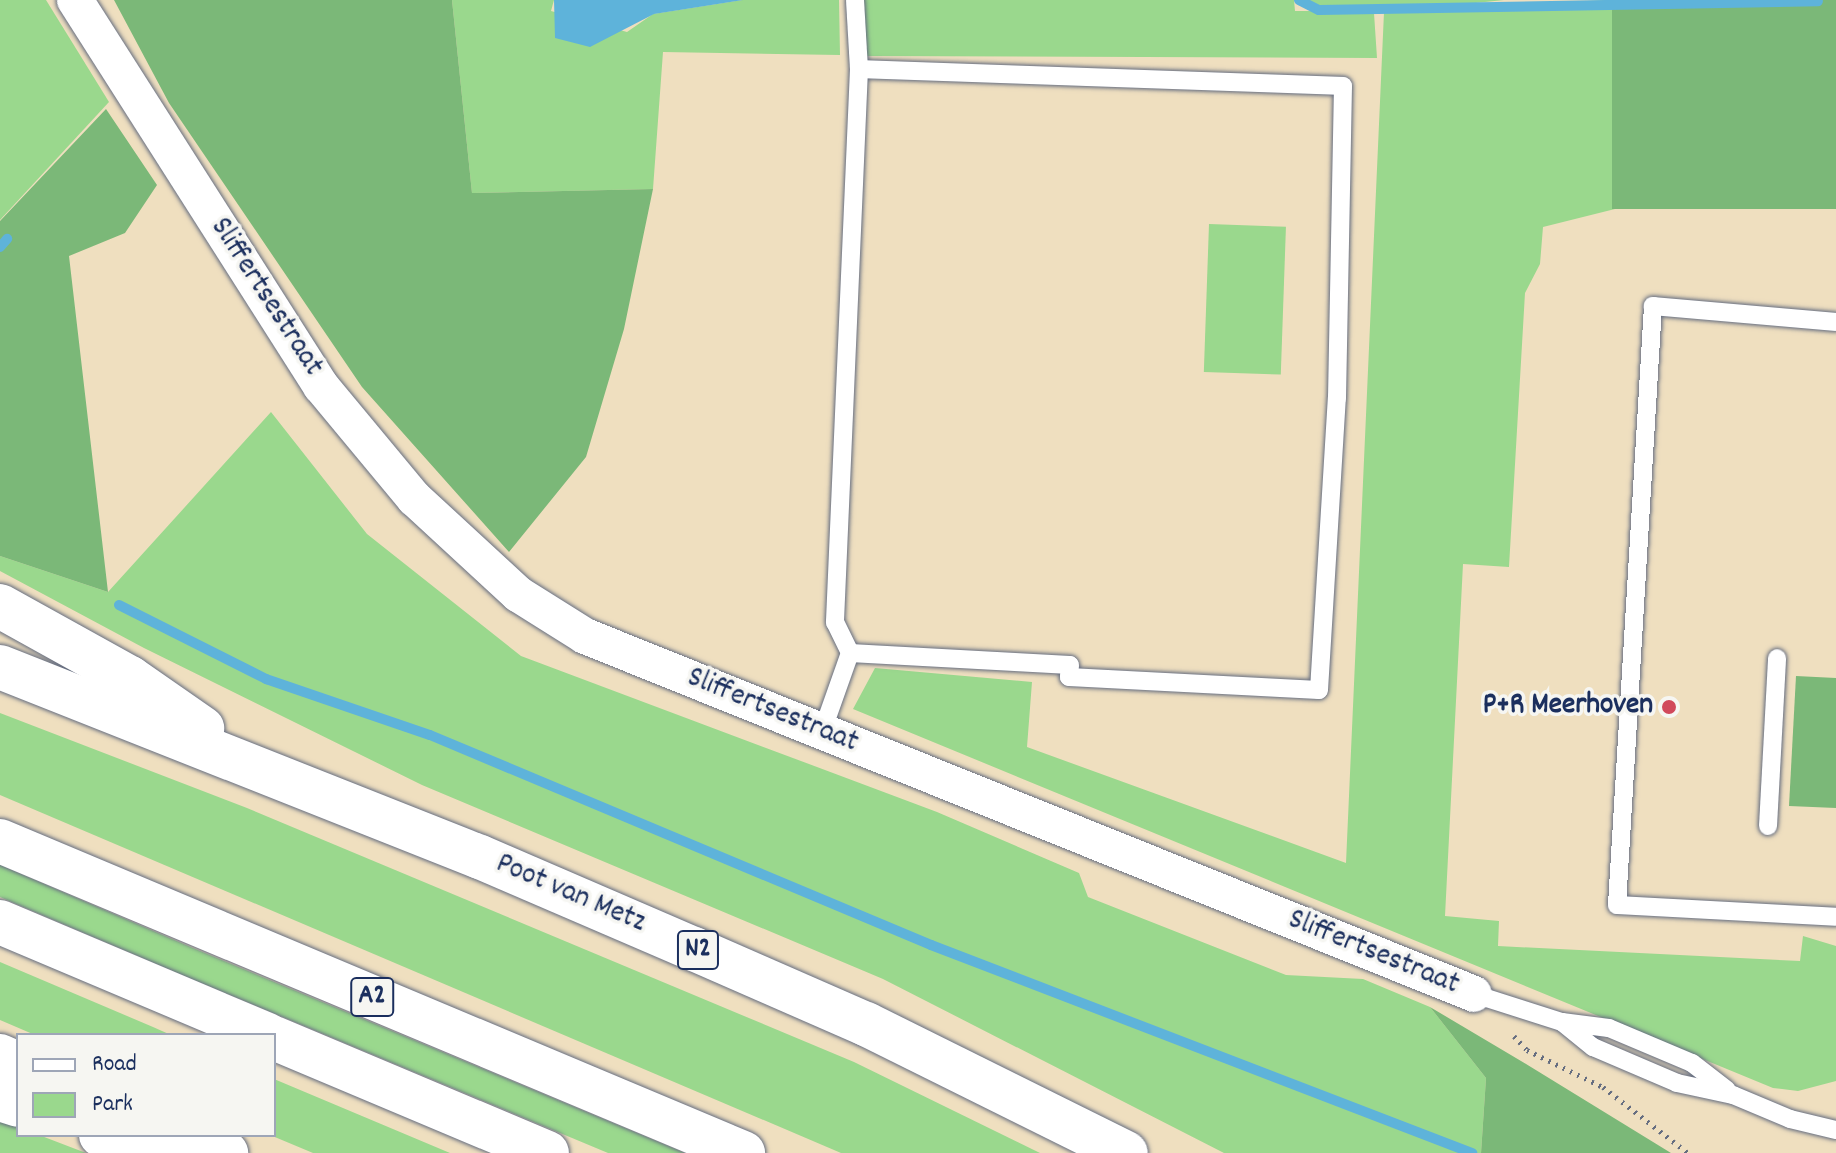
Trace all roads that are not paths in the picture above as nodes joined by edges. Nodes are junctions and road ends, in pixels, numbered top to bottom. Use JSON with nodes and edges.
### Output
{"nodes":[{"id":1,"x":75,"y":0,"type":"edge"},
{"id":2,"x":855,"y":0,"type":"edge"},
{"id":3,"x":859,"y":69,"type":"junction"},
{"id":4,"x":1836,"y":322,"type":"edge"},
{"id":5,"x":0,"y":606,"type":"edge"},
{"id":6,"x":850,"y":653,"type":"junction"},
{"id":7,"x":1777,"y":658,"type":"dead end"},
{"id":8,"x":0,"y":667,"type":"edge"},
{"id":9,"x":822,"y":732,"type":"junction"},
{"id":10,"x":260,"y":768,"type":"junction"},
{"id":11,"x":1768,"y":826,"type":"dead end"},
{"id":12,"x":0,"y":841,"type":"edge"},
{"id":13,"x":1836,"y":917,"type":"edge"},
{"id":14,"x":0,"y":922,"type":"edge"},
{"id":15,"x":1474,"y":994,"type":"joint"},
{"id":16,"x":262,"y":1033,"type":"edge"},
{"id":17,"x":276,"y":1039,"type":"edge"},
{"id":18,"x":1836,"y":1130,"type":"edge"},
{"id":19,"x":107,"y":1137,"type":"edge"},
{"id":20,"x":189,"y":1137,"type":"edge"},
{"id":21,"x":154,"y":1153,"type":"edge"},
{"id":22,"x":226,"y":1153,"type":"edge"},
{"id":23,"x":547,"y":1153,"type":"edge"},
{"id":24,"x":743,"y":1153,"type":"edge"},
{"id":25,"x":1126,"y":1153,"type":"edge"}],
"edges":[{"from":1,"to":9,"type":"street","name":"Sliffertsestraat"},
{"from":2,"to":3,"type":"lane"},
{"from":3,"to":6,"type":"lane"},
{"from":3,"to":6,"type":"lane"},
{"from":4,"to":13,"type":"lane"},
{"from":5,"to":10,"type":"highway","number":"N2"},
{"from":6,"to":9,"type":"lane"},
{"from":7,"to":11,"type":"lane"},
{"from":8,"to":10,"type":"highway","name":"Poot van Metz","number":"N2"},
{"from":9,"to":15,"type":"street","name":"Sliffertsestraat"},
{"from":10,"to":25,"type":"highway","name":"Poot van Metz","number":"N2"},
{"from":12,"to":24,"type":"highway","number":"A2"},
{"from":14,"to":16,"type":"highway"},
{"from":15,"to":18,"type":"lane"},
{"from":17,"to":23,"type":"highway"},
{"from":19,"to":21,"type":"highway"},
{"from":20,"to":22,"type":"highway"}]}
